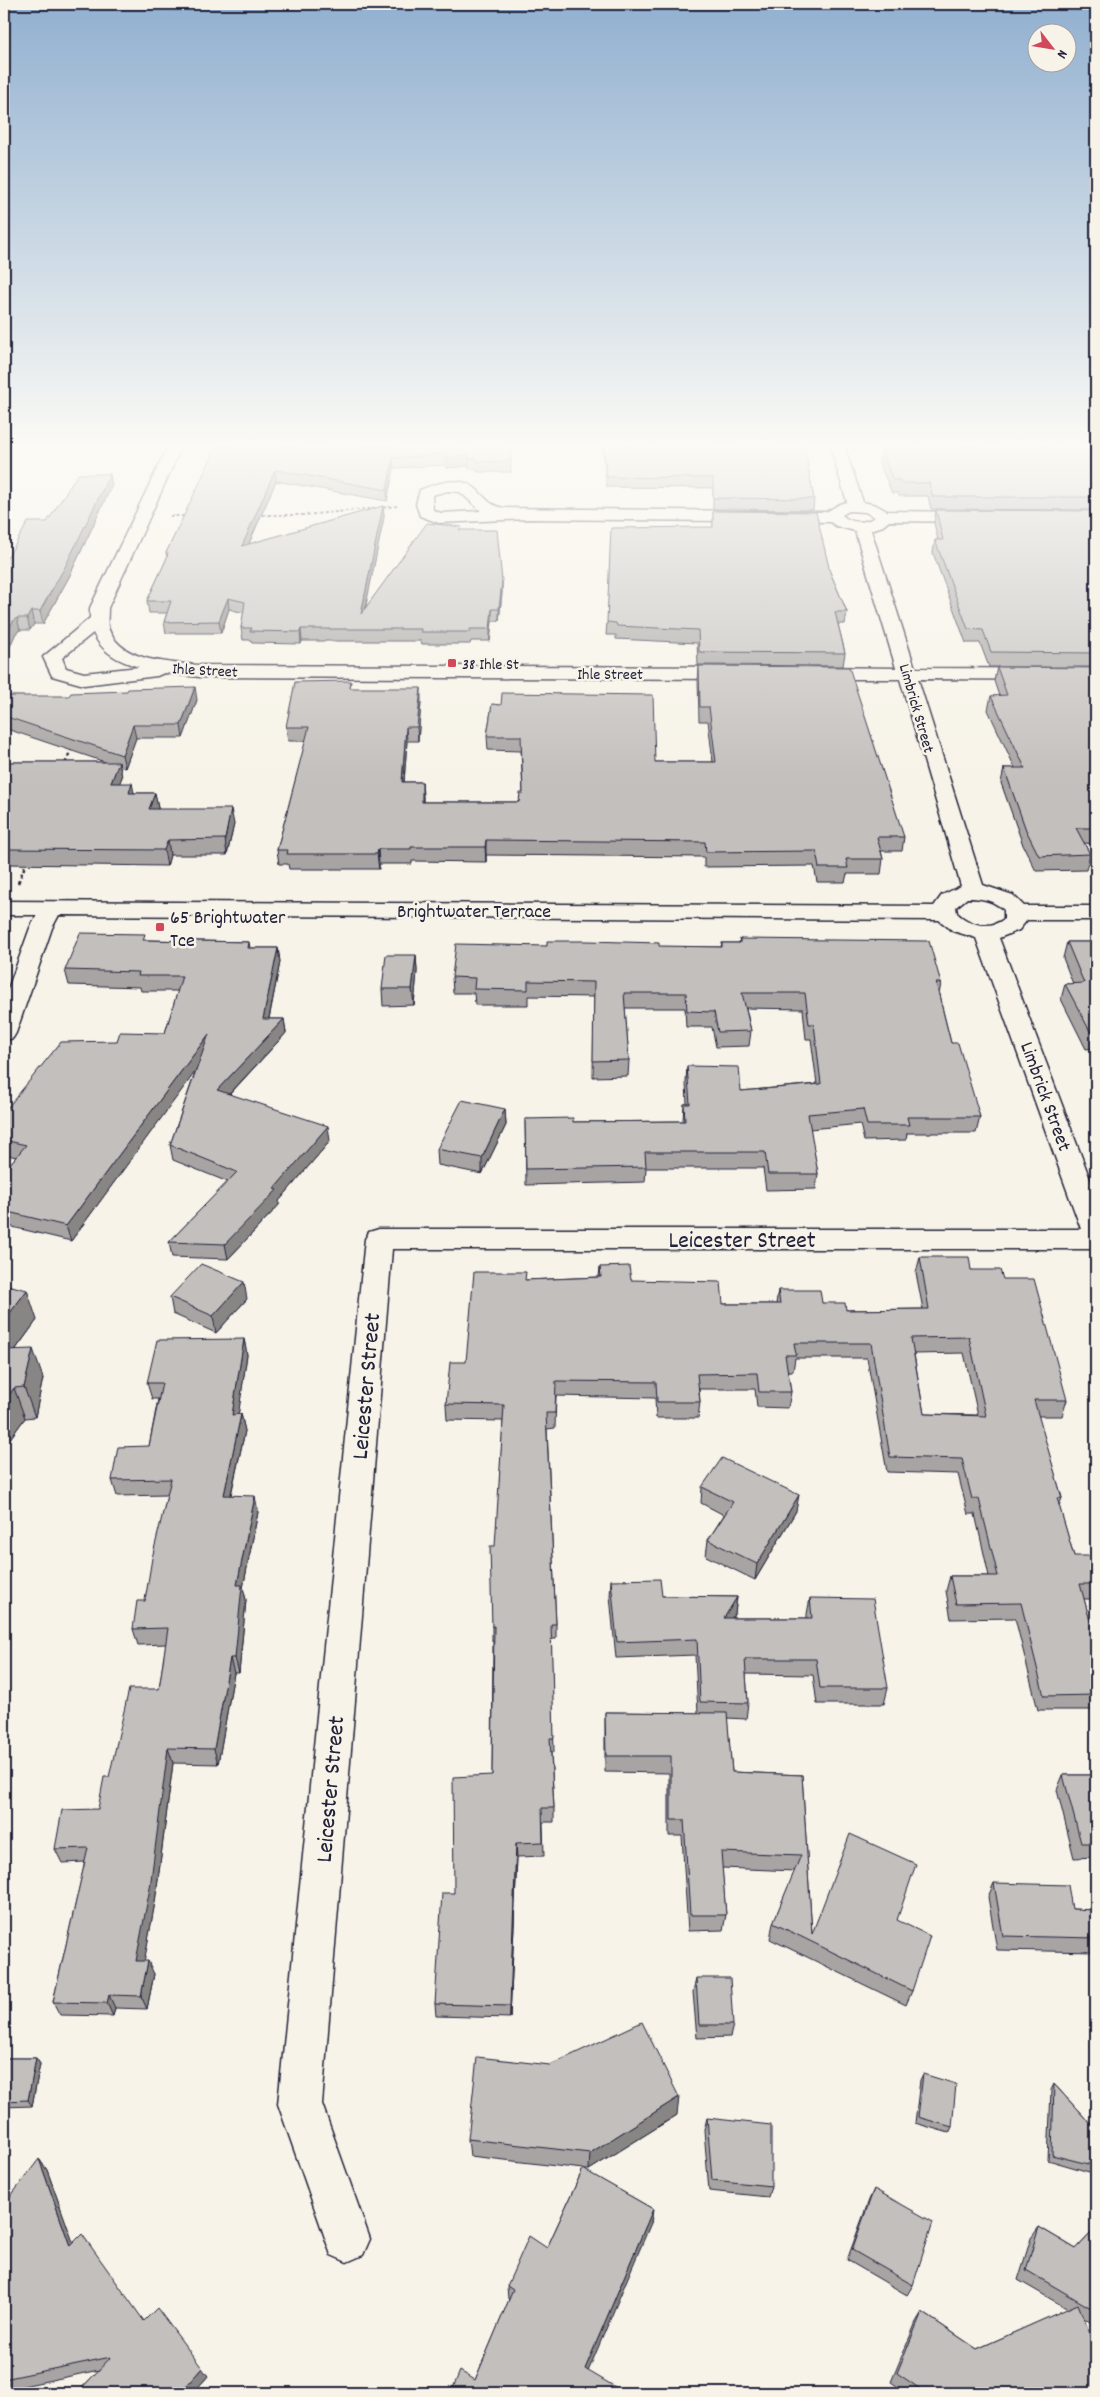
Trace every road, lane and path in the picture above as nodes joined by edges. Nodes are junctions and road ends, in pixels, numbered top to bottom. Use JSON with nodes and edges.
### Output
{"nodes":[{"id":1,"x":124,"y":558,"type":"edge"},
{"id":2,"x":872,"y":558,"type":"edge"},
{"id":3,"x":96,"y":622,"type":"junction"},
{"id":4,"x":171,"y":669,"type":"junction"},
{"id":5,"x":757,"y":673,"type":"edge"},
{"id":6,"x":797,"y":673,"type":"edge"},
{"id":7,"x":906,"y":674,"type":"junction"},
{"id":8,"x":1096,"y":674,"type":"edge"},
{"id":9,"x":73,"y":744,"type":"edge"},
{"id":10,"x":63,"y":771,"type":"edge"},
{"id":11,"x":28,"y":860,"type":"edge"},
{"id":12,"x":974,"y":891,"type":"junction"},
{"id":13,"x":5,"y":908,"type":"edge"},
{"id":14,"x":51,"y":909,"type":"junction"},
{"id":15,"x":1096,"y":912,"type":"edge"},
{"id":16,"x":945,"y":913,"type":"junction"},
{"id":17,"x":1017,"y":913,"type":"junction"},
{"id":18,"x":986,"y":933,"type":"junction"},
{"id":19,"x":4,"y":1033,"type":"edge"},
{"id":20,"x":1096,"y":1232,"type":"edge"},
{"id":21,"x":1096,"y":1239,"type":"edge"},
{"id":22,"x":347,"y":2240,"type":"dead end"}],
"edges":[{"from":1,"to":3,"type":"street"},
{"from":2,"to":7,"type":"street","name":"Limbrick Street"},
{"from":3,"to":4,"type":"street","name":"Ihle Street"},
{"from":3,"to":4,"type":"street"},
{"from":4,"to":5,"type":"street","name":"Ihle Street"},
{"from":6,"to":7,"type":"street"},
{"from":7,"to":8,"type":"street"},
{"from":7,"to":12,"type":"street","name":"Limbrick Street"},
{"from":9,"to":10,"type":"path"},
{"from":11,"to":13,"type":"path"},
{"from":12,"to":16,"type":"street"},
{"from":12,"to":17,"type":"street"},
{"from":13,"to":14,"type":"street","name":"Brightwater Terrace"},
{"from":14,"to":16,"type":"street","name":"Brightwater Terrace"},
{"from":14,"to":19,"type":"street"},
{"from":15,"to":17,"type":"street"},
{"from":16,"to":18,"type":"street"},
{"from":17,"to":18,"type":"street"},
{"from":18,"to":20,"type":"street","name":"Limbrick Street"},
{"from":21,"to":22,"type":"street","name":"Leicester Street"}]}
